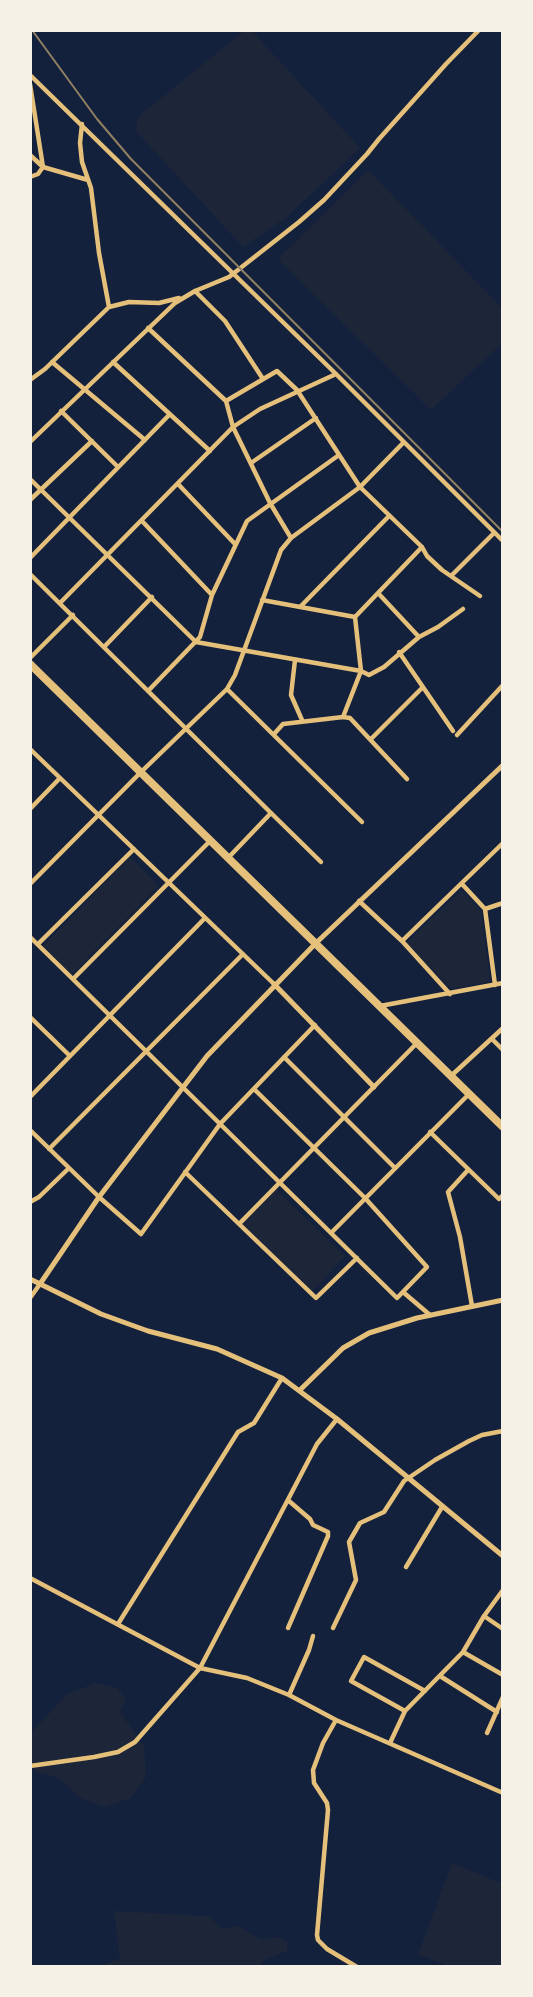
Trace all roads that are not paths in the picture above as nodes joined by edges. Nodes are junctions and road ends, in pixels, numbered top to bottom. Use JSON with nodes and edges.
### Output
{"nodes":[{"id":1,"x":479,"y":30,"type":"edge"},
{"id":2,"x":30,"y":75,"type":"edge"},
{"id":3,"x":30,"y":84,"type":"edge"},
{"id":4,"x":82,"y":124,"type":"junction"},
{"id":5,"x":30,"y":155,"type":"edge"},
{"id":6,"x":43,"y":167,"type":"junction"},
{"id":7,"x":30,"y":177,"type":"edge"},
{"id":8,"x":88,"y":180,"type":"junction"},
{"id":9,"x":233,"y":273,"type":"junction"},
{"id":10,"x":195,"y":291,"type":"junction"},
{"id":11,"x":184,"y":297,"type":"junction"},
{"id":12,"x":109,"y":307,"type":"junction"},
{"id":13,"x":148,"y":328,"type":"junction"},
{"id":14,"x":52,"y":362,"type":"junction"},
{"id":15,"x":113,"y":362,"type":"junction"},
{"id":16,"x":336,"y":374,"type":"junction"},
{"id":17,"x":263,"y":379,"type":"junction"},
{"id":18,"x":30,"y":380,"type":"edge"},
{"id":19,"x":84,"y":389,"type":"junction"},
{"id":20,"x":297,"y":390,"type":"junction"},
{"id":21,"x":226,"y":401,"type":"junction"},
{"id":22,"x":61,"y":411,"type":"junction"},
{"id":23,"x":170,"y":414,"type":"junction"},
{"id":24,"x":316,"y":417,"type":"junction"},
{"id":25,"x":233,"y":427,"type":"junction"},
{"id":26,"x":145,"y":440,"type":"junction"},
{"id":27,"x":92,"y":441,"type":"junction"},
{"id":28,"x":30,"y":442,"type":"edge"},
{"id":29,"x":404,"y":442,"type":"junction"},
{"id":30,"x":210,"y":451,"type":"junction"},
{"id":31,"x":339,"y":455,"type":"junction"},
{"id":32,"x":251,"y":463,"type":"junction"},
{"id":33,"x":118,"y":467,"type":"junction"},
{"id":34,"x":30,"y":479,"type":"edge"},
{"id":35,"x":178,"y":484,"type":"junction"},
{"id":36,"x":360,"y":487,"type":"junction"},
{"id":37,"x":41,"y":489,"type":"junction"},
{"id":38,"x":30,"y":500,"type":"edge"},
{"id":39,"x":270,"y":503,"type":"junction"},
{"id":40,"x":389,"y":516,"type":"junction"},
{"id":41,"x":70,"y":517,"type":"junction"},
{"id":42,"x":142,"y":521,"type":"junction"},
{"id":43,"x":494,"y":533,"type":"junction"},
{"id":44,"x":291,"y":538,"type":"junction"},
{"id":45,"x":503,"y":542,"type":"edge"},
{"id":46,"x":235,"y":544,"type":"junction"},
{"id":47,"x":422,"y":548,"type":"junction"},
{"id":48,"x":108,"y":554,"type":"junction"},
{"id":49,"x":30,"y":558,"type":"edge"},
{"id":50,"x":30,"y":574,"type":"edge"},
{"id":51,"x":451,"y":576,"type":"junction"},
{"id":52,"x":378,"y":593,"type":"junction"},
{"id":53,"x":212,"y":594,"type":"junction"},
{"id":54,"x":480,"y":596,"type":"dead end"},
{"id":55,"x":152,"y":597,"type":"junction"},
{"id":56,"x":262,"y":600,"type":"junction"},
{"id":57,"x":60,"y":603,"type":"junction"},
{"id":58,"x":301,"y":606,"type":"junction"},
{"id":59,"x":464,"y":609,"type":"dead end"},
{"id":60,"x":73,"y":615,"type":"junction"},
{"id":61,"x":355,"y":616,"type":"junction"},
{"id":62,"x":419,"y":637,"type":"junction"},
{"id":63,"x":196,"y":642,"type":"junction"},
{"id":64,"x":105,"y":646,"type":"junction"},
{"id":65,"x":243,"y":652,"type":"junction"},
{"id":66,"x":399,"y":652,"type":"junction"},
{"id":67,"x":30,"y":658,"type":"edge"},
{"id":68,"x":295,"y":660,"type":"junction"},
{"id":69,"x":30,"y":664,"type":"edge"},
{"id":70,"x":362,"y":671,"type":"junction"},
{"id":71,"x":503,"y":685,"type":"edge"},
{"id":72,"x":423,"y":687,"type":"junction"},
{"id":73,"x":227,"y":689,"type":"junction"},
{"id":74,"x":149,"y":690,"type":"junction"},
{"id":75,"x":343,"y":717,"type":"junction"},
{"id":76,"x":302,"y":720,"type":"junction"},
{"id":77,"x":187,"y":727,"type":"junction"},
{"id":78,"x":274,"y":734,"type":"junction"},
{"id":79,"x":371,"y":739,"type":"junction"},
{"id":80,"x":30,"y":749,"type":"edge"},
{"id":81,"x":503,"y":765,"type":"edge"},
{"id":82,"x":140,"y":773,"type":"junction"},
{"id":83,"x":60,"y":778,"type":"junction"},
{"id":84,"x":407,"y":779,"type":"dead end"},
{"id":85,"x":30,"y":809,"type":"edge"},
{"id":86,"x":271,"y":813,"type":"junction"},
{"id":87,"x":99,"y":816,"type":"junction"},
{"id":88,"x":363,"y":822,"type":"dead end"},
{"id":89,"x":210,"y":841,"type":"junction"},
{"id":90,"x":503,"y":843,"type":"edge"},
{"id":91,"x":134,"y":849,"type":"junction"},
{"id":92,"x":227,"y":859,"type":"junction"},
{"id":93,"x":321,"y":862,"type":"dead end"},
{"id":94,"x":169,"y":883,"type":"junction"},
{"id":95,"x":30,"y":884,"type":"edge"},
{"id":96,"x":462,"y":884,"type":"junction"},
{"id":97,"x":359,"y":901,"type":"junction"},
{"id":98,"x":503,"y":903,"type":"edge"},
{"id":99,"x":485,"y":909,"type":"junction"},
{"id":100,"x":205,"y":918,"type":"junction"},
{"id":101,"x":30,"y":937,"type":"edge"},
{"id":102,"x":402,"y":941,"type":"junction"},
{"id":103,"x":38,"y":944,"type":"junction"},
{"id":104,"x":315,"y":944,"type":"junction"},
{"id":105,"x":243,"y":954,"type":"junction"},
{"id":106,"x":73,"y":979,"type":"junction"},
{"id":107,"x":503,"y":983,"type":"edge"},
{"id":108,"x":274,"y":984,"type":"junction"},
{"id":109,"x":495,"y":985,"type":"junction"},
{"id":110,"x":450,"y":994,"type":"junction"},
{"id":111,"x":380,"y":1006,"type":"junction"},
{"id":112,"x":110,"y":1015,"type":"junction"},
{"id":113,"x":31,"y":1019,"type":"edge"},
{"id":114,"x":315,"y":1025,"type":"junction"},
{"id":115,"x":503,"y":1028,"type":"edge"},
{"id":116,"x":492,"y":1039,"type":"junction"},
{"id":117,"x":418,"y":1042,"type":"junction"},
{"id":118,"x":503,"y":1050,"type":"edge"},
{"id":119,"x":147,"y":1052,"type":"junction"},
{"id":120,"x":70,"y":1056,"type":"junction"},
{"id":121,"x":284,"y":1058,"type":"junction"},
{"id":122,"x":452,"y":1075,"type":"junction"},
{"id":123,"x":182,"y":1086,"type":"junction"},
{"id":124,"x":374,"y":1087,"type":"junction"},
{"id":125,"x":254,"y":1089,"type":"junction"},
{"id":126,"x":470,"y":1093,"type":"junction"},
{"id":127,"x":30,"y":1097,"type":"edge"},
{"id":128,"x":345,"y":1116,"type":"junction"},
{"id":129,"x":220,"y":1124,"type":"junction"},
{"id":130,"x":503,"y":1127,"type":"edge"},
{"id":131,"x":30,"y":1130,"type":"edge"},
{"id":132,"x":430,"y":1132,"type":"junction"},
{"id":133,"x":313,"y":1148,"type":"junction"},
{"id":134,"x":49,"y":1149,"type":"junction"},
{"id":135,"x":69,"y":1168,"type":"junction"},
{"id":136,"x":395,"y":1168,"type":"junction"},
{"id":137,"x":468,"y":1170,"type":"junction"},
{"id":138,"x":185,"y":1172,"type":"junction"},
{"id":139,"x":279,"y":1182,"type":"junction"},
{"id":140,"x":503,"y":1196,"type":"edge"},
{"id":141,"x":99,"y":1197,"type":"junction"},
{"id":142,"x":365,"y":1198,"type":"junction"},
{"id":143,"x":30,"y":1202,"type":"edge"},
{"id":144,"x":239,"y":1224,"type":"junction"},
{"id":145,"x":332,"y":1232,"type":"junction"},
{"id":146,"x":357,"y":1258,"type":"junction"},
{"id":147,"x":30,"y":1279,"type":"edge"},
{"id":148,"x":40,"y":1284,"type":"junction"},
{"id":149,"x":403,"y":1292,"type":"junction"},
{"id":150,"x":30,"y":1298,"type":"edge"},
{"id":151,"x":503,"y":1300,"type":"edge"},
{"id":152,"x":472,"y":1306,"type":"junction"},
{"id":153,"x":430,"y":1315,"type":"junction"},
{"id":154,"x":282,"y":1378,"type":"junction"},
{"id":155,"x":300,"y":1390,"type":"junction"},
{"id":156,"x":337,"y":1419,"type":"junction"},
{"id":157,"x":503,"y":1431,"type":"edge"},
{"id":158,"x":408,"y":1478,"type":"junction"},
{"id":159,"x":289,"y":1501,"type":"junction"},
{"id":160,"x":442,"y":1507,"type":"junction"},
{"id":161,"x":503,"y":1556,"type":"edge"},
{"id":162,"x":406,"y":1567,"type":"dead end"},
{"id":163,"x":30,"y":1578,"type":"edge"},
{"id":164,"x":503,"y":1590,"type":"edge"},
{"id":165,"x":484,"y":1616,"type":"junction"},
{"id":166,"x":118,"y":1624,"type":"junction"},
{"id":167,"x":288,"y":1628,"type":"dead end"},
{"id":168,"x":333,"y":1628,"type":"dead end"},
{"id":169,"x":503,"y":1629,"type":"edge"},
{"id":170,"x":313,"y":1636,"type":"dead end"},
{"id":171,"x":463,"y":1653,"type":"junction"},
{"id":172,"x":200,"y":1668,"type":"junction"},
{"id":173,"x":503,"y":1675,"type":"edge"},
{"id":174,"x":440,"y":1676,"type":"junction"},
{"id":175,"x":425,"y":1691,"type":"junction"},
{"id":176,"x":289,"y":1695,"type":"junction"},
{"id":177,"x":503,"y":1697,"type":"edge"},
{"id":178,"x":405,"y":1711,"type":"junction"},
{"id":179,"x":497,"y":1712,"type":"junction"},
{"id":180,"x":336,"y":1720,"type":"junction"},
{"id":181,"x":487,"y":1734,"type":"dead end"},
{"id":182,"x":390,"y":1743,"type":"junction"},
{"id":183,"x":30,"y":1766,"type":"edge"},
{"id":184,"x":503,"y":1793,"type":"edge"},
{"id":185,"x":357,"y":1967,"type":"edge"}],
"edges":[{"from":1,"to":9,"type":"street"},
{"from":2,"to":4,"type":"street"},
{"from":3,"to":6,"type":"street"},
{"from":4,"to":8,"type":"street"},
{"from":4,"to":9,"type":"street"},
{"from":5,"to":6,"type":"street"},
{"from":6,"to":7,"type":"street"},
{"from":6,"to":8,"type":"street"},
{"from":8,"to":12,"type":"street"},
{"from":9,"to":10,"type":"street"},
{"from":9,"to":16,"type":"street"},
{"from":10,"to":11,"type":"street"},
{"from":10,"to":17,"type":"street"},
{"from":11,"to":12,"type":"street"},
{"from":11,"to":13,"type":"street"},
{"from":12,"to":14,"type":"street"},
{"from":13,"to":15,"type":"street"},
{"from":13,"to":21,"type":"street"},
{"from":14,"to":18,"type":"street"},
{"from":14,"to":19,"type":"street"},
{"from":15,"to":19,"type":"street"},
{"from":15,"to":23,"type":"street"},
{"from":16,"to":20,"type":"street"},
{"from":16,"to":29,"type":"street"},
{"from":17,"to":20,"type":"street"},
{"from":17,"to":21,"type":"street"},
{"from":19,"to":22,"type":"street"},
{"from":19,"to":26,"type":"street"},
{"from":20,"to":24,"type":"street"},
{"from":20,"to":25,"type":"street"},
{"from":21,"to":25,"type":"street"},
{"from":22,"to":27,"type":"street"},
{"from":22,"to":28,"type":"street"},
{"from":23,"to":26,"type":"street"},
{"from":23,"to":30,"type":"street"},
{"from":24,"to":31,"type":"street"},
{"from":24,"to":32,"type":"street"},
{"from":25,"to":30,"type":"street"},
{"from":25,"to":32,"type":"street"},
{"from":26,"to":33,"type":"street"},
{"from":27,"to":33,"type":"street"},
{"from":27,"to":37,"type":"street"},
{"from":29,"to":36,"type":"street"},
{"from":29,"to":43,"type":"street"},
{"from":30,"to":35,"type":"street"},
{"from":31,"to":36,"type":"street"},
{"from":31,"to":39,"type":"street"},
{"from":32,"to":39,"type":"street"},
{"from":33,"to":41,"type":"street"},
{"from":34,"to":37,"type":"street"},
{"from":35,"to":42,"type":"street"},
{"from":35,"to":46,"type":"street"},
{"from":36,"to":40,"type":"street"},
{"from":36,"to":44,"type":"street"},
{"from":37,"to":38,"type":"street"},
{"from":37,"to":41,"type":"street"},
{"from":39,"to":44,"type":"street"},
{"from":39,"to":46,"type":"street"},
{"from":40,"to":47,"type":"street"},
{"from":40,"to":58,"type":"street"},
{"from":41,"to":48,"type":"street"},
{"from":41,"to":49,"type":"street"},
{"from":42,"to":48,"type":"street"},
{"from":42,"to":53,"type":"street"},
{"from":43,"to":45,"type":"street"},
{"from":43,"to":51,"type":"street"},
{"from":44,"to":56,"type":"street"},
{"from":46,"to":53,"type":"street"},
{"from":47,"to":51,"type":"street"},
{"from":47,"to":52,"type":"street"},
{"from":48,"to":55,"type":"street"},
{"from":48,"to":57,"type":"street"},
{"from":50,"to":57,"type":"street"},
{"from":51,"to":54,"type":"street"},
{"from":52,"to":61,"type":"street"},
{"from":52,"to":62,"type":"street"},
{"from":53,"to":63,"type":"street"},
{"from":55,"to":63,"type":"street"},
{"from":55,"to":64,"type":"street"},
{"from":56,"to":58,"type":"street"},
{"from":56,"to":65,"type":"street"},
{"from":57,"to":60,"type":"street"},
{"from":58,"to":61,"type":"street"},
{"from":59,"to":62,"type":"street"},
{"from":60,"to":64,"type":"street"},
{"from":60,"to":67,"type":"street"},
{"from":61,"to":70,"type":"street"},
{"from":62,"to":66,"type":"street"},
{"from":63,"to":65,"type":"street"},
{"from":63,"to":74,"type":"street"},
{"from":64,"to":74,"type":"street"},
{"from":65,"to":68,"type":"street"},
{"from":65,"to":73,"type":"street"},
{"from":66,"to":70,"type":"street"},
{"from":66,"to":72,"type":"street"},
{"from":68,"to":70,"type":"street"},
{"from":68,"to":76,"type":"street"},
{"from":69,"to":82,"type":"highway"},
{"from":70,"to":75,"type":"street"},
{"from":71,"to":72,"type":"street"},
{"from":72,"to":79,"type":"street"},
{"from":73,"to":77,"type":"street"},
{"from":73,"to":78,"type":"street"},
{"from":74,"to":77,"type":"street"},
{"from":75,"to":76,"type":"street"},
{"from":75,"to":79,"type":"street"},
{"from":76,"to":78,"type":"street"},
{"from":77,"to":82,"type":"street"},
{"from":77,"to":86,"type":"street"},
{"from":78,"to":88,"type":"street"},
{"from":79,"to":84,"type":"street"},
{"from":80,"to":83,"type":"street"},
{"from":81,"to":97,"type":"street"},
{"from":82,"to":87,"type":"street"},
{"from":82,"to":89,"type":"highway"},
{"from":83,"to":85,"type":"street"},
{"from":83,"to":87,"type":"street"},
{"from":86,"to":92,"type":"street"},
{"from":86,"to":93,"type":"street"},
{"from":87,"to":91,"type":"street"},
{"from":87,"to":95,"type":"street"},
{"from":89,"to":92,"type":"highway"},
{"from":89,"to":94,"type":"street"},
{"from":90,"to":96,"type":"street"},
{"from":91,"to":94,"type":"street"},
{"from":91,"to":103,"type":"street"},
{"from":92,"to":104,"type":"highway"},
{"from":94,"to":100,"type":"street"},
{"from":94,"to":106,"type":"street"},
{"from":96,"to":99,"type":"street"},
{"from":96,"to":102,"type":"street"},
{"from":97,"to":102,"type":"street"},
{"from":97,"to":104,"type":"street"},
{"from":98,"to":99,"type":"street"},
{"from":99,"to":109,"type":"street"},
{"from":100,"to":105,"type":"street"},
{"from":100,"to":112,"type":"street"},
{"from":101,"to":103,"type":"street"},
{"from":102,"to":110,"type":"street"},
{"from":103,"to":106,"type":"street"},
{"from":104,"to":108,"type":"street"},
{"from":104,"to":111,"type":"highway"},
{"from":105,"to":108,"type":"street"},
{"from":105,"to":119,"type":"street"},
{"from":106,"to":112,"type":"street"},
{"from":107,"to":109,"type":"street"},
{"from":108,"to":114,"type":"street"},
{"from":108,"to":123,"type":"street"},
{"from":109,"to":110,"type":"street"},
{"from":110,"to":111,"type":"street"},
{"from":111,"to":117,"type":"highway"},
{"from":112,"to":119,"type":"street"},
{"from":112,"to":120,"type":"street"},
{"from":113,"to":120,"type":"street"},
{"from":114,"to":121,"type":"street"},
{"from":114,"to":124,"type":"street"},
{"from":115,"to":116,"type":"street"},
{"from":116,"to":118,"type":"street"},
{"from":116,"to":122,"type":"street"},
{"from":117,"to":122,"type":"highway"},
{"from":117,"to":124,"type":"street"},
{"from":119,"to":123,"type":"street"},
{"from":119,"to":134,"type":"street"},
{"from":120,"to":127,"type":"street"},
{"from":121,"to":125,"type":"street"},
{"from":121,"to":128,"type":"street"},
{"from":122,"to":126,"type":"highway"},
{"from":123,"to":129,"type":"street"},
{"from":123,"to":141,"type":"street"},
{"from":124,"to":128,"type":"street"},
{"from":125,"to":129,"type":"street"},
{"from":125,"to":133,"type":"street"},
{"from":126,"to":130,"type":"highway"},
{"from":126,"to":132,"type":"street"},
{"from":128,"to":133,"type":"street"},
{"from":128,"to":136,"type":"street"},
{"from":129,"to":138,"type":"street"},
{"from":129,"to":139,"type":"street"},
{"from":131,"to":134,"type":"street"},
{"from":132,"to":136,"type":"street"},
{"from":132,"to":137,"type":"street"},
{"from":133,"to":139,"type":"street"},
{"from":133,"to":142,"type":"street"},
{"from":134,"to":135,"type":"street"},
{"from":135,"to":141,"type":"street"},
{"from":135,"to":143,"type":"street"},
{"from":136,"to":142,"type":"street"},
{"from":137,"to":140,"type":"street"},
{"from":137,"to":152,"type":"street"},
{"from":138,"to":141,"type":"street"},
{"from":138,"to":144,"type":"street"},
{"from":139,"to":144,"type":"street"},
{"from":139,"to":145,"type":"street"},
{"from":141,"to":148,"type":"street"},
{"from":142,"to":145,"type":"street"},
{"from":142,"to":149,"type":"street"},
{"from":144,"to":146,"type":"street"},
{"from":145,"to":146,"type":"street"},
{"from":146,"to":149,"type":"street"},
{"from":147,"to":148,"type":"street"},
{"from":148,"to":150,"type":"street"},
{"from":148,"to":154,"type":"street"},
{"from":149,"to":153,"type":"street"},
{"from":151,"to":152,"type":"street"},
{"from":152,"to":153,"type":"street"},
{"from":153,"to":155,"type":"street"},
{"from":154,"to":155,"type":"street"},
{"from":154,"to":166,"type":"street"},
{"from":155,"to":156,"type":"street"},
{"from":156,"to":158,"type":"street"},
{"from":156,"to":159,"type":"street"},
{"from":157,"to":158,"type":"street"},
{"from":158,"to":160,"type":"street"},
{"from":158,"to":168,"type":"street"},
{"from":159,"to":167,"type":"street"},
{"from":159,"to":172,"type":"street"},
{"from":160,"to":161,"type":"street"},
{"from":160,"to":162,"type":"street"},
{"from":163,"to":166,"type":"street"},
{"from":164,"to":165,"type":"street"},
{"from":165,"to":169,"type":"street"},
{"from":165,"to":171,"type":"street"},
{"from":166,"to":172,"type":"street"},
{"from":170,"to":176,"type":"street"},
{"from":171,"to":173,"type":"street"},
{"from":171,"to":174,"type":"street"},
{"from":172,"to":176,"type":"street"},
{"from":172,"to":183,"type":"street"},
{"from":174,"to":175,"type":"street"},
{"from":174,"to":179,"type":"street"},
{"from":175,"to":178,"type":"street"},
{"from":175,"to":178,"type":"street"},
{"from":176,"to":180,"type":"street"},
{"from":177,"to":179,"type":"street"},
{"from":178,"to":182,"type":"street"},
{"from":179,"to":181,"type":"street"},
{"from":180,"to":182,"type":"street"},
{"from":180,"to":185,"type":"street"},
{"from":182,"to":184,"type":"street"}]}
